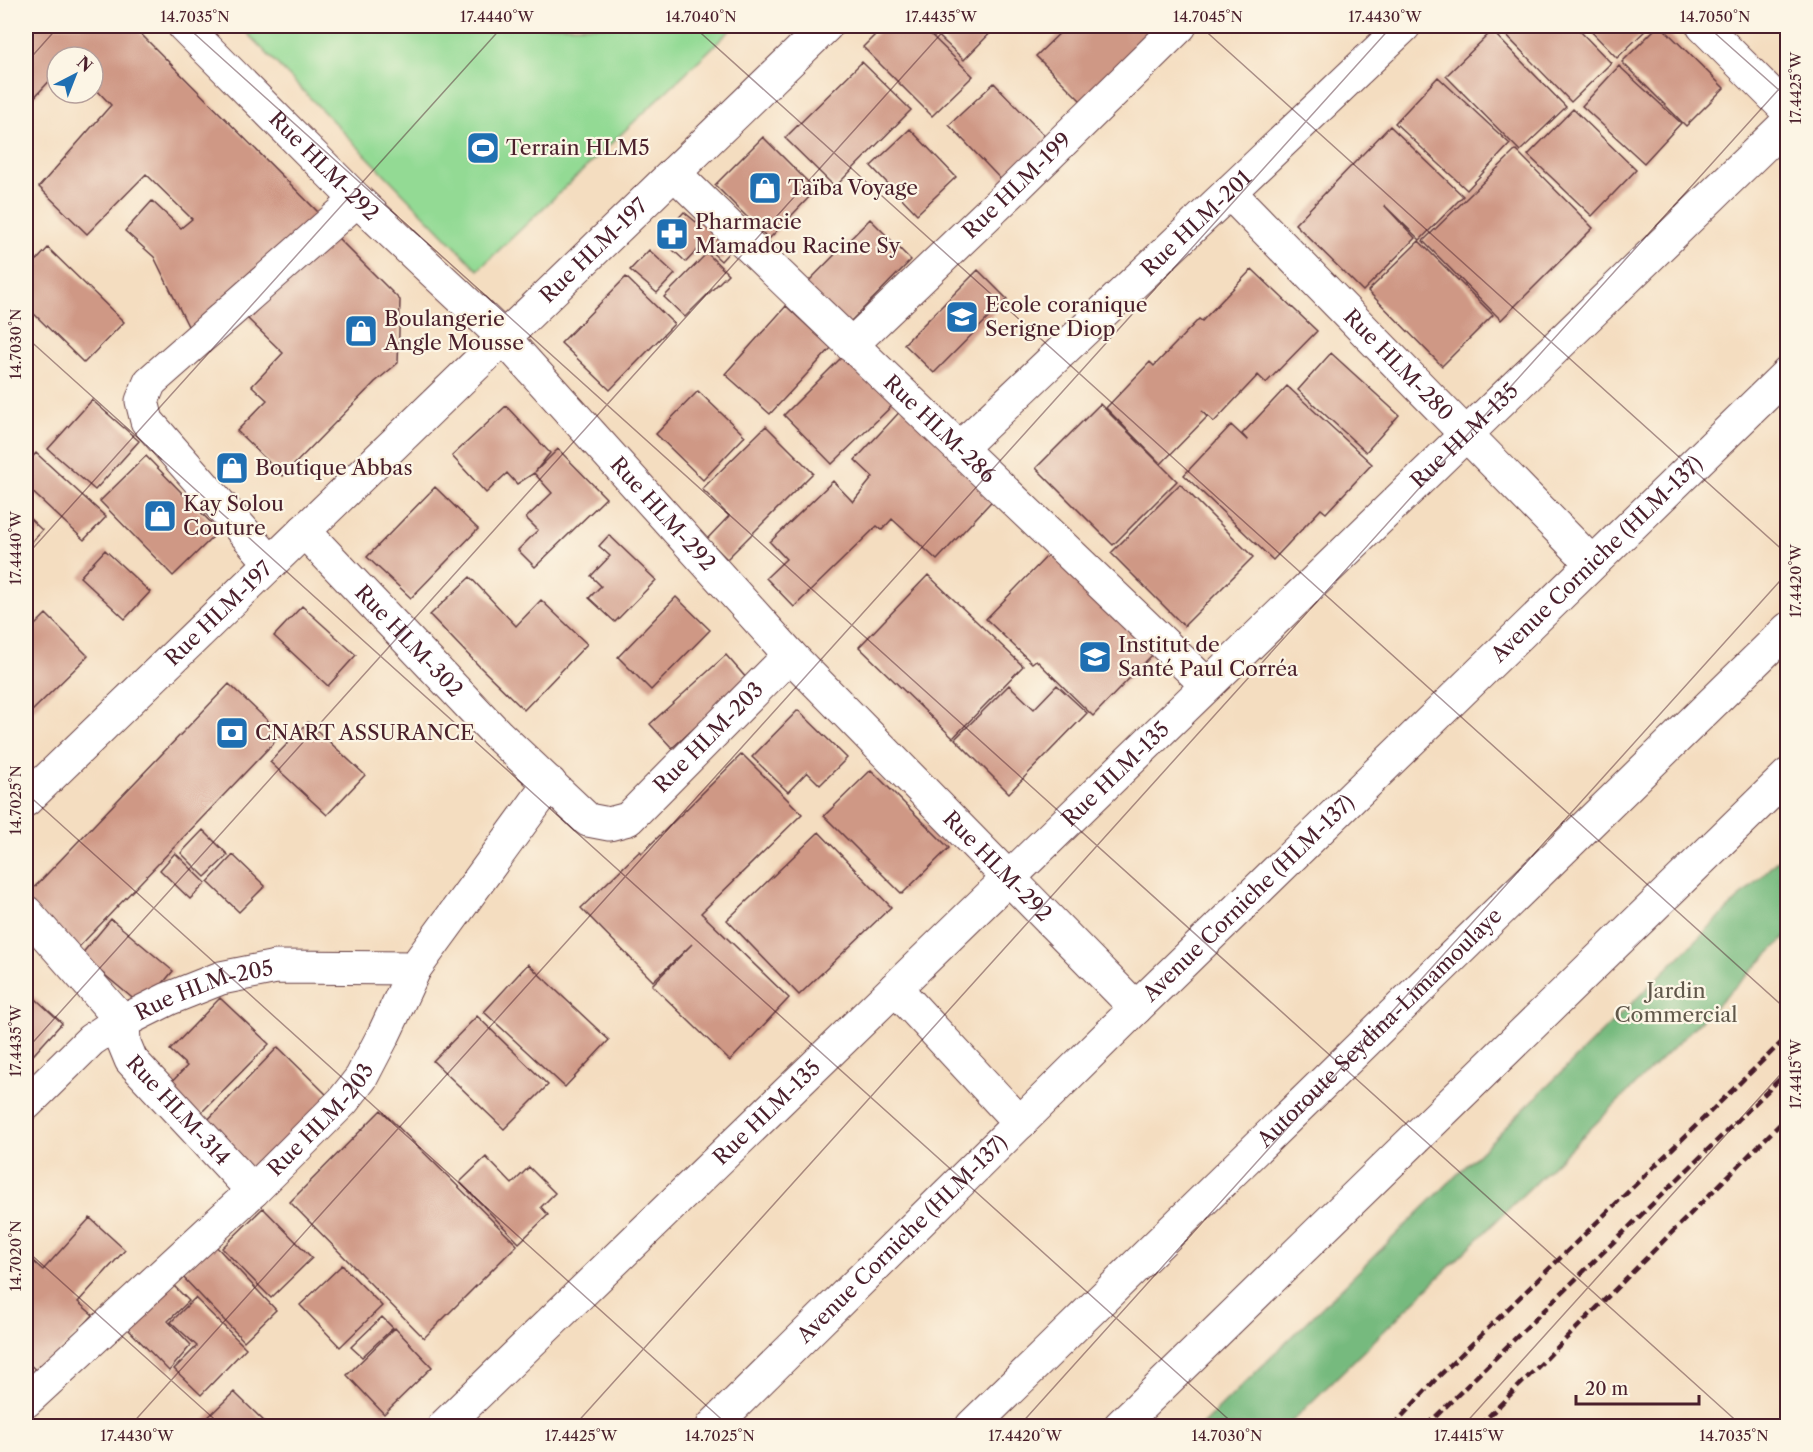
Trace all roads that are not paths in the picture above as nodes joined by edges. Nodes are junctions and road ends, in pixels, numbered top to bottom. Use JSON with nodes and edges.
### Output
{"nodes":[{"id":1,"x":184,"y":26,"type":"edge"},
{"id":2,"x":826,"y":26,"type":"edge"},
{"id":3,"x":1180,"y":26,"type":"edge"},
{"id":4,"x":1404,"y":26,"type":"edge"},
{"id":5,"x":1703,"y":26,"type":"edge"},
{"id":6,"x":1788,"y":111,"type":"edge"},
{"id":7,"x":1788,"y":122,"type":"edge"},
{"id":8,"x":674,"y":172,"type":"junction"},
{"id":9,"x":1229,"y":192,"type":"junction"},
{"id":10,"x":357,"y":200,"type":"junction"},
{"id":11,"x":503,"y":337,"type":"junction"},
{"id":12,"x":851,"y":345,"type":"junction"},
{"id":13,"x":1788,"y":373,"type":"edge"},
{"id":14,"x":1466,"y":435,"type":"junction"},
{"id":15,"x":960,"y":448,"type":"junction"},
{"id":16,"x":304,"y":531,"type":"junction"},
{"id":17,"x":1591,"y":562,"type":"junction"},
{"id":18,"x":271,"y":563,"type":"junction"},
{"id":19,"x":1788,"y":629,"type":"edge"},
{"id":20,"x":790,"y":655,"type":"junction"},
{"id":21,"x":1207,"y":685,"type":"junction"},
{"id":22,"x":1788,"y":776,"type":"edge"},
{"id":23,"x":550,"y":783,"type":"junction"},
{"id":24,"x":29,"y":789,"type":"edge"},
{"id":25,"x":628,"y":819,"type":"joint"},
{"id":26,"x":1009,"y":878,"type":"junction"},
{"id":27,"x":26,"y":912,"type":"edge"},
{"id":28,"x":415,"y":968,"type":"junction"},
{"id":29,"x":896,"y":988,"type":"junction"},
{"id":30,"x":1136,"y":1008,"type":"junction"},
{"id":31,"x":123,"y":1022,"type":"junction"},
{"id":32,"x":26,"y":1104,"type":"edge"},
{"id":33,"x":1020,"y":1123,"type":"junction"},
{"id":34,"x":253,"y":1191,"type":"junction"},
{"id":35,"x":26,"y":1401,"type":"edge"},
{"id":36,"x":444,"y":1426,"type":"edge"},
{"id":37,"x":713,"y":1426,"type":"edge"},
{"id":38,"x":972,"y":1426,"type":"edge"},
{"id":39,"x":1120,"y":1426,"type":"edge"}],
"edges":[{"from":1,"to":10,"type":"main road","name":"Rue HLM-292"},
{"from":2,"to":8,"type":"main road","name":"Rue HLM-197"},
{"from":3,"to":12,"type":"main road","name":"Rue HLM-199"},
{"from":4,"to":9,"type":"main road","name":"Rue HLM-201"},
{"from":5,"to":6,"type":"main road"},
{"from":7,"to":14,"type":"main road","name":"Rue HLM-135"},
{"from":8,"to":11,"type":"main road","name":"Rue HLM-197"},
{"from":8,"to":12,"type":"main road","name":"Rue HLM-286"},
{"from":9,"to":14,"type":"main road","name":"Rue HLM-280"},
{"from":9,"to":15,"type":"main road","name":"Rue HLM-201"},
{"from":10,"to":11,"type":"main road","name":"Rue HLM-292"},
{"from":10,"to":18,"type":"main road"},
{"from":11,"to":16,"type":"main road","name":"Rue HLM-197"},
{"from":11,"to":20,"type":"main road","name":"Rue HLM-292"},
{"from":12,"to":15,"type":"main road","name":"Rue HLM-286"},
{"from":13,"to":17,"type":"main road","name":"Avenue Corniche (HLM-137)"},
{"from":14,"to":17,"type":"main road","name":"Rue HLM-280"},
{"from":14,"to":21,"type":"main road","name":"Rue HLM-135"},
{"from":15,"to":21,"type":"main road","name":"Rue HLM-286"},
{"from":16,"to":18,"type":"main road","name":"Rue HLM-197"},
{"from":16,"to":23,"type":"main road","name":"Rue HLM-302"},
{"from":17,"to":30,"type":"main road","name":"Avenue Corniche (HLM-137)"},
{"from":18,"to":24,"type":"main road","name":"Rue HLM-197"},
{"from":19,"to":38,"type":"main road","name":"Autoroute Seydina-Limamoulaye"},
{"from":20,"to":25,"type":"main road","name":"Rue HLM-203"},
{"from":20,"to":26,"type":"main road","name":"Rue HLM-292"},
{"from":21,"to":26,"type":"main road","name":"Rue HLM-135"},
{"from":22,"to":39,"type":"main road"},
{"from":23,"to":25,"type":"main road","name":"Rue HLM-302"},
{"from":23,"to":28,"type":"main road","name":"Rue HLM-203"},
{"from":26,"to":29,"type":"main road","name":"Rue HLM-135"},
{"from":26,"to":30,"type":"main road","name":"Rue HLM-292"},
{"from":27,"to":31,"type":"main road"},
{"from":28,"to":31,"type":"main road","name":"Rue HLM-205"},
{"from":28,"to":34,"type":"main road","name":"Rue HLM-203"},
{"from":29,"to":33,"type":"main road"},
{"from":29,"to":36,"type":"main road","name":"Rue HLM-135"},
{"from":30,"to":33,"type":"main road","name":"Avenue Corniche (HLM-137)"},
{"from":31,"to":32,"type":"main road","name":"Rue HLM-205"},
{"from":31,"to":34,"type":"main road","name":"Rue HLM-314"},
{"from":33,"to":37,"type":"main road","name":"Avenue Corniche (HLM-137)"},
{"from":34,"to":35,"type":"main road","name":"Rue HLM-203"}]}
